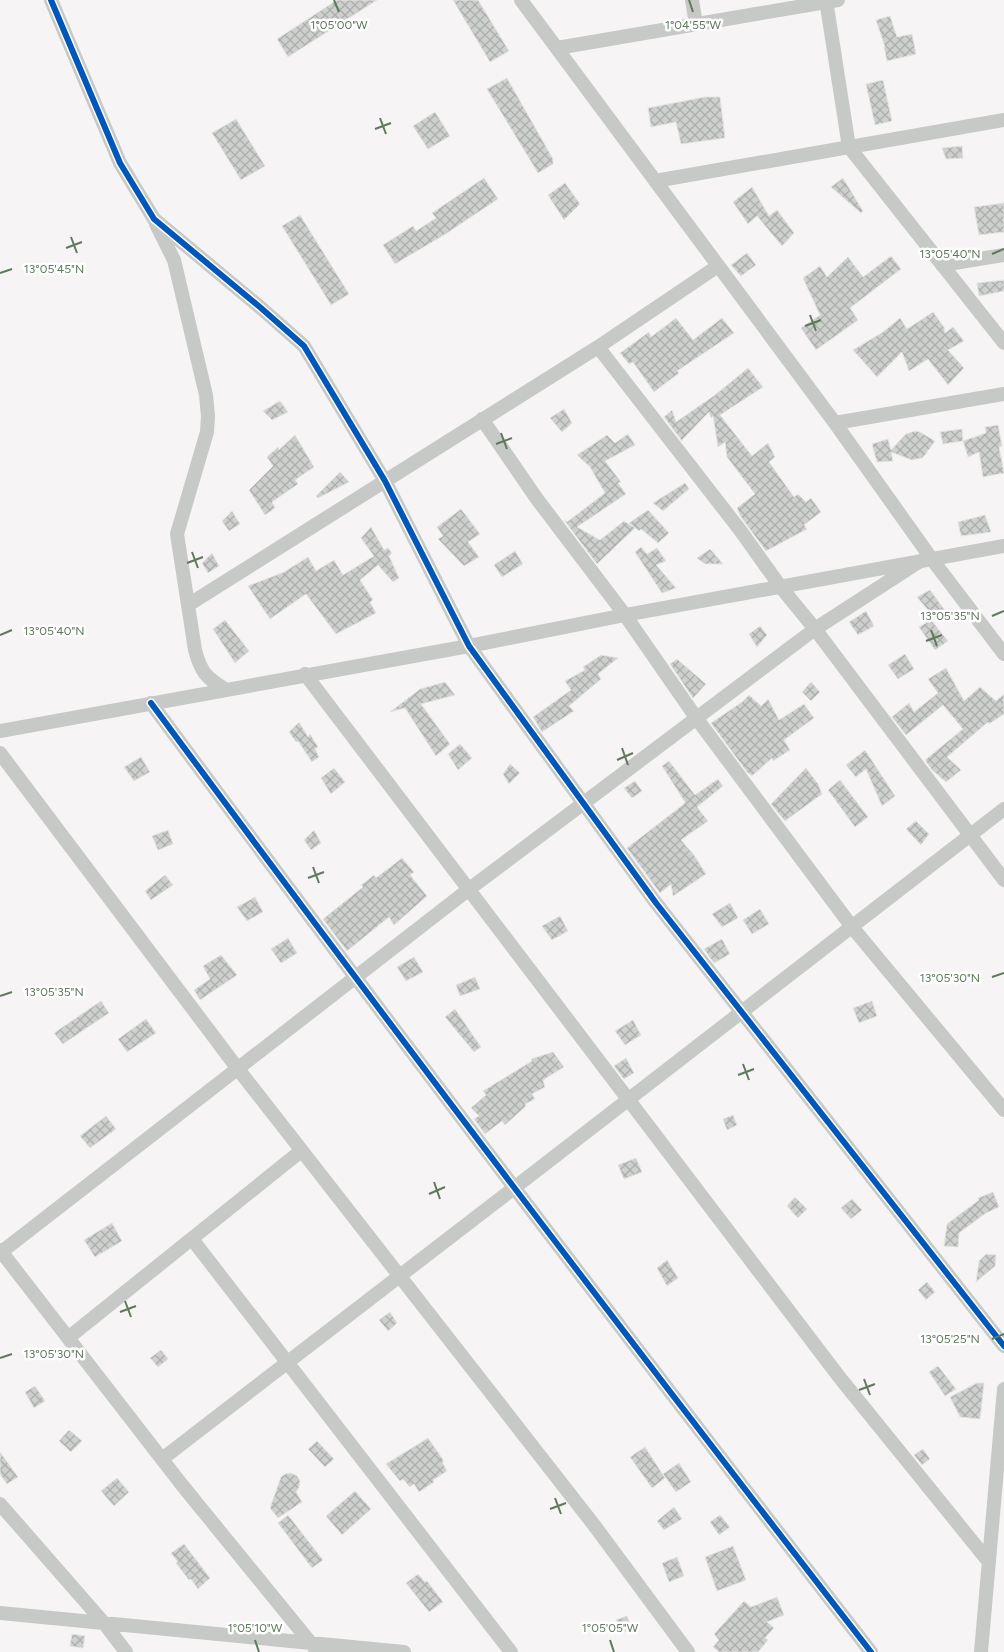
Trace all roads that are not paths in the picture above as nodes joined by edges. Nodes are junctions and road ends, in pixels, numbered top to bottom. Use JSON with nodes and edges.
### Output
{"nodes":[{"id":1,"x":51,"y":0,"type":"edge"},
{"id":2,"x":521,"y":0,"type":"edge"},
{"id":3,"x":692,"y":0,"type":"edge"},
{"id":4,"x":830,"y":1,"type":"edge"},
{"id":5,"x":696,"y":24,"type":"junction"},
{"id":6,"x":557,"y":48,"type":"junction"},
{"id":7,"x":1004,"y":120,"type":"edge"},
{"id":8,"x":849,"y":147,"type":"junction"},
{"id":9,"x":655,"y":181,"type":"junction"},
{"id":10,"x":154,"y":219,"type":"junction"},
{"id":11,"x":1004,"y":255,"type":"edge"},
{"id":12,"x":942,"y":265,"type":"junction"},
{"id":13,"x":718,"y":266,"type":"junction"},
{"id":14,"x":1004,"y":343,"type":"edge"},
{"id":15,"x":598,"y":347,"type":"junction"},
{"id":16,"x":1004,"y":394,"type":"edge"},
{"id":17,"x":482,"y":419,"type":"junction"},
{"id":18,"x":835,"y":423,"type":"junction"},
{"id":19,"x":385,"y":481,"type":"junction"},
{"id":20,"x":1004,"y":546,"type":"edge"},
{"id":21,"x":925,"y":559,"type":"junction"},
{"id":22,"x":780,"y":586,"type":"junction"},
{"id":23,"x":188,"y":605,"type":"junction"},
{"id":24,"x":625,"y":615,"type":"junction"},
{"id":25,"x":815,"y":630,"type":"junction"},
{"id":26,"x":469,"y":646,"type":"junction"},
{"id":27,"x":1004,"y":654,"type":"edge"},
{"id":28,"x":305,"y":674,"type":"junction"},
{"id":29,"x":225,"y":689,"type":"junction"},
{"id":30,"x":151,"y":703,"type":"junction"},
{"id":31,"x":697,"y":719,"type":"junction"},
{"id":32,"x":0,"y":730,"type":"edge"},
{"id":33,"x":0,"y":753,"type":"edge"},
{"id":34,"x":583,"y":804,"type":"junction"},
{"id":35,"x":1004,"y":808,"type":"edge"},
{"id":36,"x":970,"y":835,"type":"junction"},
{"id":37,"x":1004,"y":880,"type":"edge"},
{"id":38,"x":468,"y":890,"type":"junction"},
{"id":39,"x":852,"y":927,"type":"junction"},
{"id":40,"x":355,"y":978,"type":"junction"},
{"id":41,"x":741,"y":1012,"type":"junction"},
{"id":42,"x":238,"y":1069,"type":"junction"},
{"id":43,"x":629,"y":1100,"type":"junction"},
{"id":44,"x":1004,"y":1110,"type":"edge"},
{"id":45,"x":301,"y":1151,"type":"junction"},
{"id":46,"x":514,"y":1188,"type":"junction"},
{"id":47,"x":192,"y":1239,"type":"junction"},
{"id":48,"x":0,"y":1252,"type":"edge"},
{"id":49,"x":399,"y":1276,"type":"junction"},
{"id":50,"x":68,"y":1338,"type":"junction"},
{"id":51,"x":1004,"y":1346,"type":"edge"},
{"id":52,"x":287,"y":1362,"type":"junction"},
{"id":53,"x":1004,"y":1389,"type":"edge"},
{"id":54,"x":1002,"y":1445,"type":"edge"},
{"id":55,"x":162,"y":1458,"type":"junction"},
{"id":56,"x":0,"y":1504,"type":"edge"},
{"id":57,"x":989,"y":1562,"type":"junction"},
{"id":58,"x":0,"y":1613,"type":"edge"},
{"id":59,"x":104,"y":1623,"type":"junction"},
{"id":60,"x":314,"y":1648,"type":"edge"},
{"id":61,"x":126,"y":1652,"type":"edge"},
{"id":62,"x":404,"y":1652,"type":"edge"},
{"id":63,"x":511,"y":1652,"type":"edge"},
{"id":64,"x":688,"y":1652,"type":"edge"},
{"id":65,"x":871,"y":1652,"type":"edge"},
{"id":66,"x":981,"y":1652,"type":"edge"}],
"edges":[{"from":1,"to":10,"type":"street"},
{"from":2,"to":6,"type":"street"},
{"from":3,"to":5,"type":"street"},
{"from":4,"to":5,"type":"street"},
{"from":4,"to":8,"type":"street"},
{"from":5,"to":6,"type":"street"},
{"from":6,"to":9,"type":"street"},
{"from":7,"to":8,"type":"street"},
{"from":8,"to":9,"type":"street"},
{"from":8,"to":12,"type":"street"},
{"from":9,"to":13,"type":"street"},
{"from":10,"to":19,"type":"street"},
{"from":10,"to":23,"type":"street"},
{"from":11,"to":12,"type":"street"},
{"from":12,"to":14,"type":"street"},
{"from":13,"to":15,"type":"street"},
{"from":13,"to":18,"type":"street"},
{"from":15,"to":17,"type":"street"},
{"from":15,"to":22,"type":"street"},
{"from":16,"to":18,"type":"street"},
{"from":17,"to":19,"type":"street"},
{"from":17,"to":24,"type":"street"},
{"from":18,"to":21,"type":"street"},
{"from":19,"to":23,"type":"street"},
{"from":19,"to":26,"type":"street"},
{"from":20,"to":21,"type":"street"},
{"from":21,"to":22,"type":"street"},
{"from":21,"to":25,"type":"street"},
{"from":21,"to":27,"type":"street"},
{"from":22,"to":24,"type":"street"},
{"from":22,"to":25,"type":"street"},
{"from":23,"to":29,"type":"street"},
{"from":24,"to":26,"type":"street"},
{"from":24,"to":31,"type":"street"},
{"from":25,"to":31,"type":"street"},
{"from":25,"to":36,"type":"street"},
{"from":26,"to":28,"type":"street"},
{"from":26,"to":34,"type":"street"},
{"from":28,"to":29,"type":"street"},
{"from":28,"to":38,"type":"street"},
{"from":29,"to":30,"type":"street"},
{"from":30,"to":32,"type":"street"},
{"from":30,"to":40,"type":"street"},
{"from":31,"to":34,"type":"street"},
{"from":31,"to":39,"type":"street"},
{"from":33,"to":42,"type":"street"},
{"from":34,"to":38,"type":"street"},
{"from":34,"to":41,"type":"street"},
{"from":35,"to":36,"type":"street"},
{"from":36,"to":37,"type":"street"},
{"from":36,"to":39,"type":"street"},
{"from":38,"to":40,"type":"street"},
{"from":38,"to":43,"type":"street"},
{"from":39,"to":41,"type":"street"},
{"from":39,"to":44,"type":"street"},
{"from":40,"to":42,"type":"street"},
{"from":40,"to":46,"type":"street"},
{"from":41,"to":43,"type":"street"},
{"from":41,"to":51,"type":"street"},
{"from":42,"to":45,"type":"street"},
{"from":42,"to":48,"type":"street"},
{"from":43,"to":46,"type":"street"},
{"from":43,"to":57,"type":"street"},
{"from":45,"to":47,"type":"street"},
{"from":45,"to":49,"type":"street"},
{"from":46,"to":49,"type":"street"},
{"from":46,"to":65,"type":"street"},
{"from":47,"to":50,"type":"street"},
{"from":47,"to":52,"type":"street"},
{"from":48,"to":50,"type":"street"},
{"from":49,"to":52,"type":"street"},
{"from":49,"to":64,"type":"street"},
{"from":50,"to":55,"type":"street"},
{"from":52,"to":55,"type":"street"},
{"from":52,"to":63,"type":"street"},
{"from":53,"to":54,"type":"street"},
{"from":54,"to":57,"type":"street"},
{"from":55,"to":60,"type":"street"},
{"from":56,"to":59,"type":"street"},
{"from":57,"to":66,"type":"street"},
{"from":58,"to":59,"type":"street"},
{"from":59,"to":60,"type":"street"},
{"from":59,"to":61,"type":"street"},
{"from":60,"to":62,"type":"street"}]}
